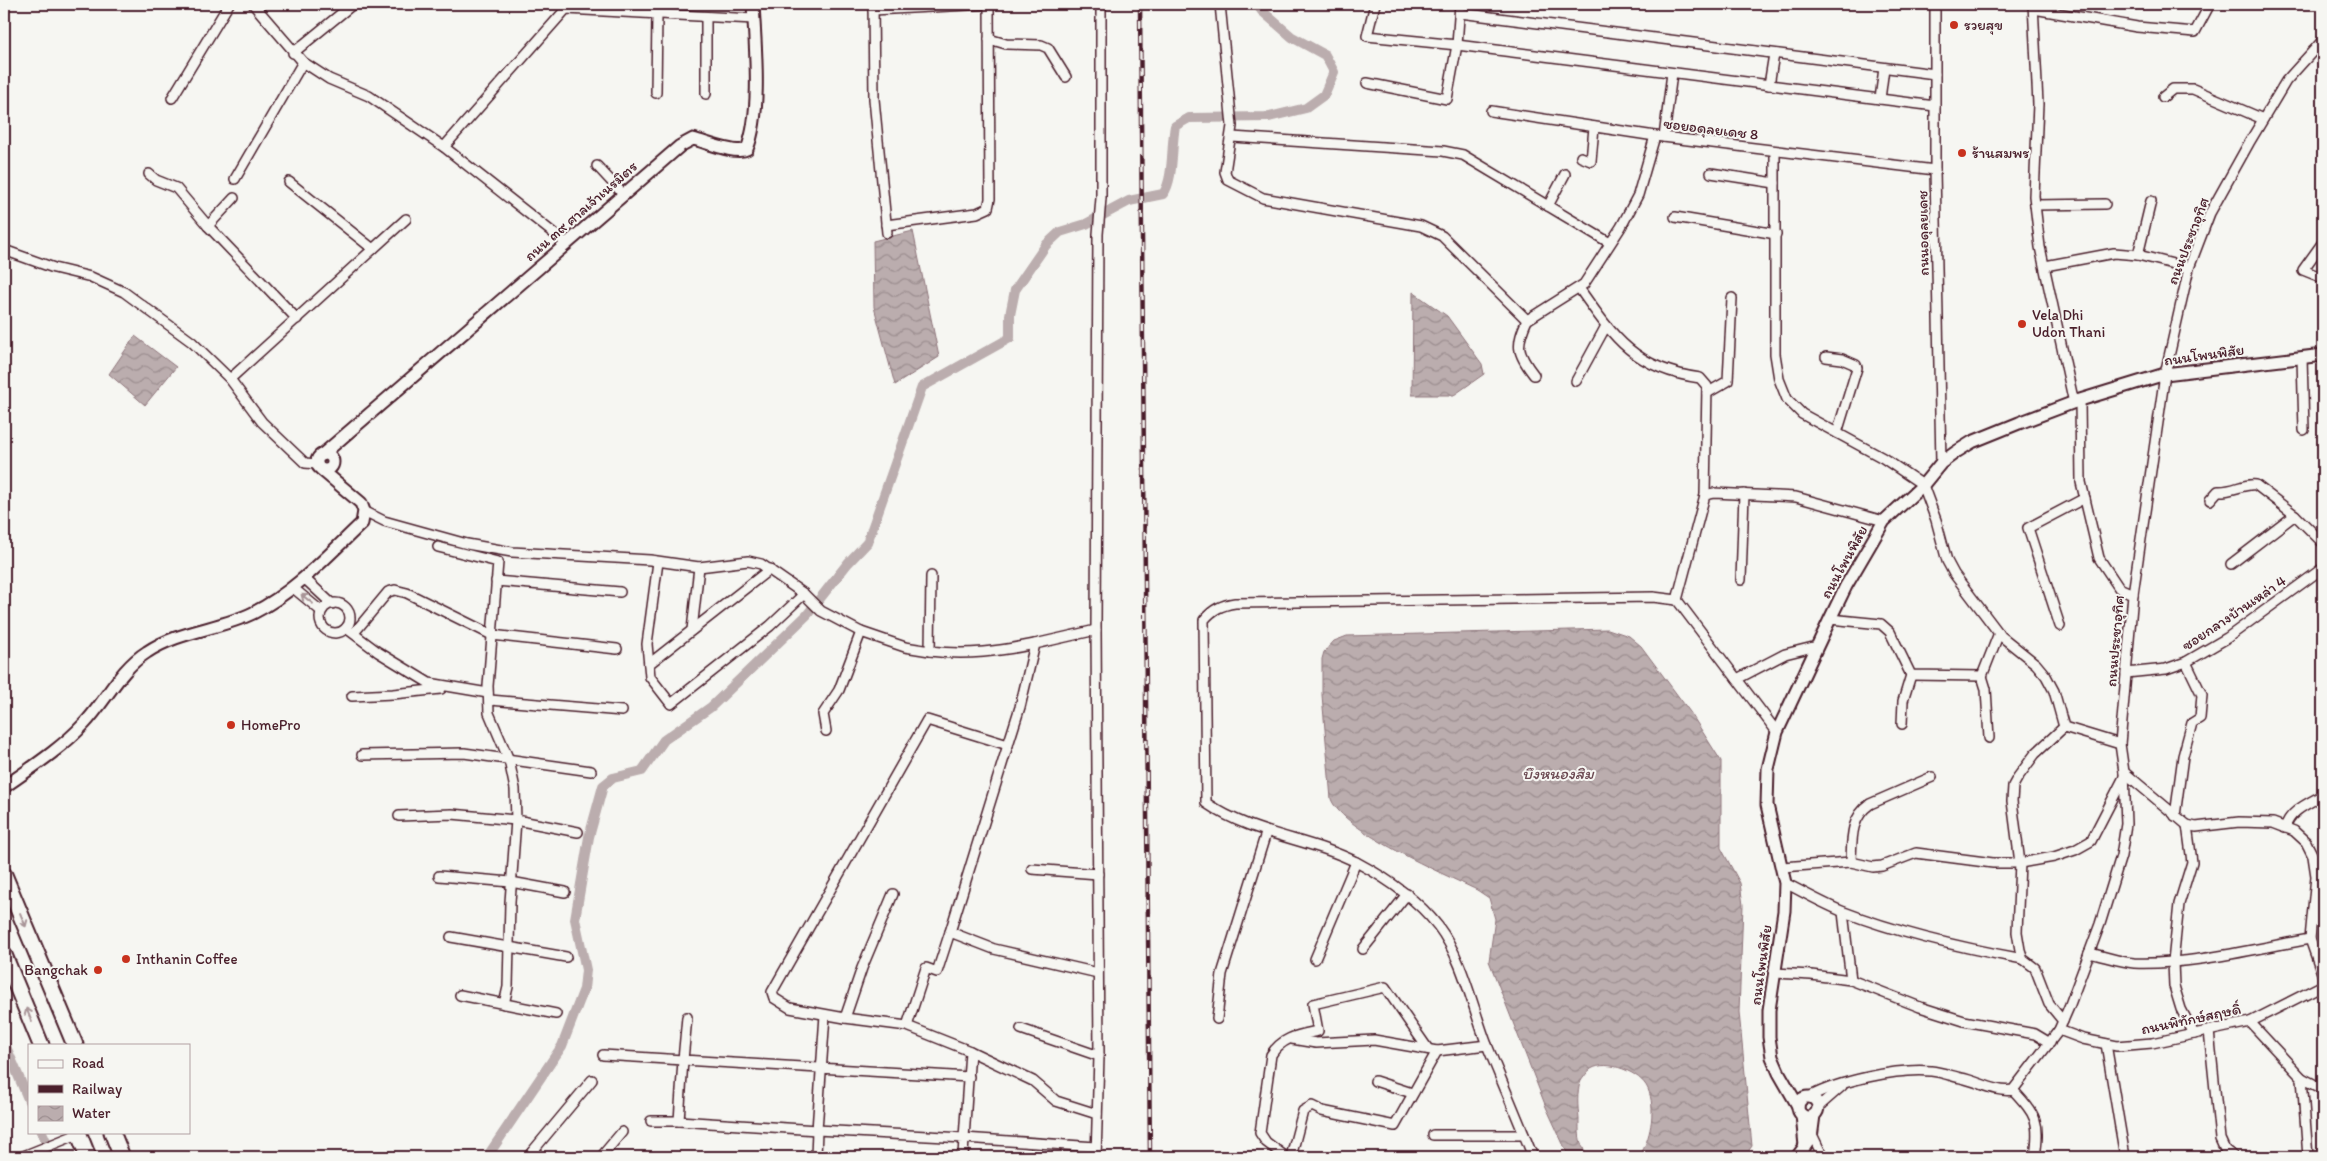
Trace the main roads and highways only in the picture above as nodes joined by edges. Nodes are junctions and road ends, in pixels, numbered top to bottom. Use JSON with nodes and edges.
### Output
{"nodes":[{"id":1,"x":753,"y":4,"type":"edge"},
{"id":2,"x":2323,"y":355,"type":"edge"},
{"id":3,"x":4,"y":787,"type":"edge"},
{"id":4,"x":4,"y":875,"type":"edge"},
{"id":5,"x":4,"y":955,"type":"edge"},
{"id":6,"x":41,"y":1044,"type":"edge"},
{"id":7,"x":75,"y":1044,"type":"edge"},
{"id":8,"x":1807,"y":1109,"type":"junction"},
{"id":9,"x":78,"y":1134,"type":"edge"},
{"id":10,"x":113,"y":1134,"type":"edge"},
{"id":11,"x":1805,"y":1146,"type":"junction"},
{"id":12,"x":88,"y":1157,"type":"edge"},
{"id":13,"x":122,"y":1157,"type":"edge"},
{"id":14,"x":1797,"y":1157,"type":"edge"}],
"edges":[{"from":1,"to":3,"type":"main road","name":"ถนน ๓๙ ศาลเจ้าเนรมิตร"},
{"from":2,"to":8,"type":"main road","name":"ถนนโพนพิสัย"},
{"from":4,"to":7,"type":"highway","one_way":true},
{"from":6,"to":5,"type":"highway","one_way":true},
{"from":8,"to":11,"type":"main road"},
{"from":8,"to":11,"type":"main road"},
{"from":9,"to":12,"type":"highway"},
{"from":10,"to":13,"type":"highway"},
{"from":11,"to":14,"type":"main road"}]}
